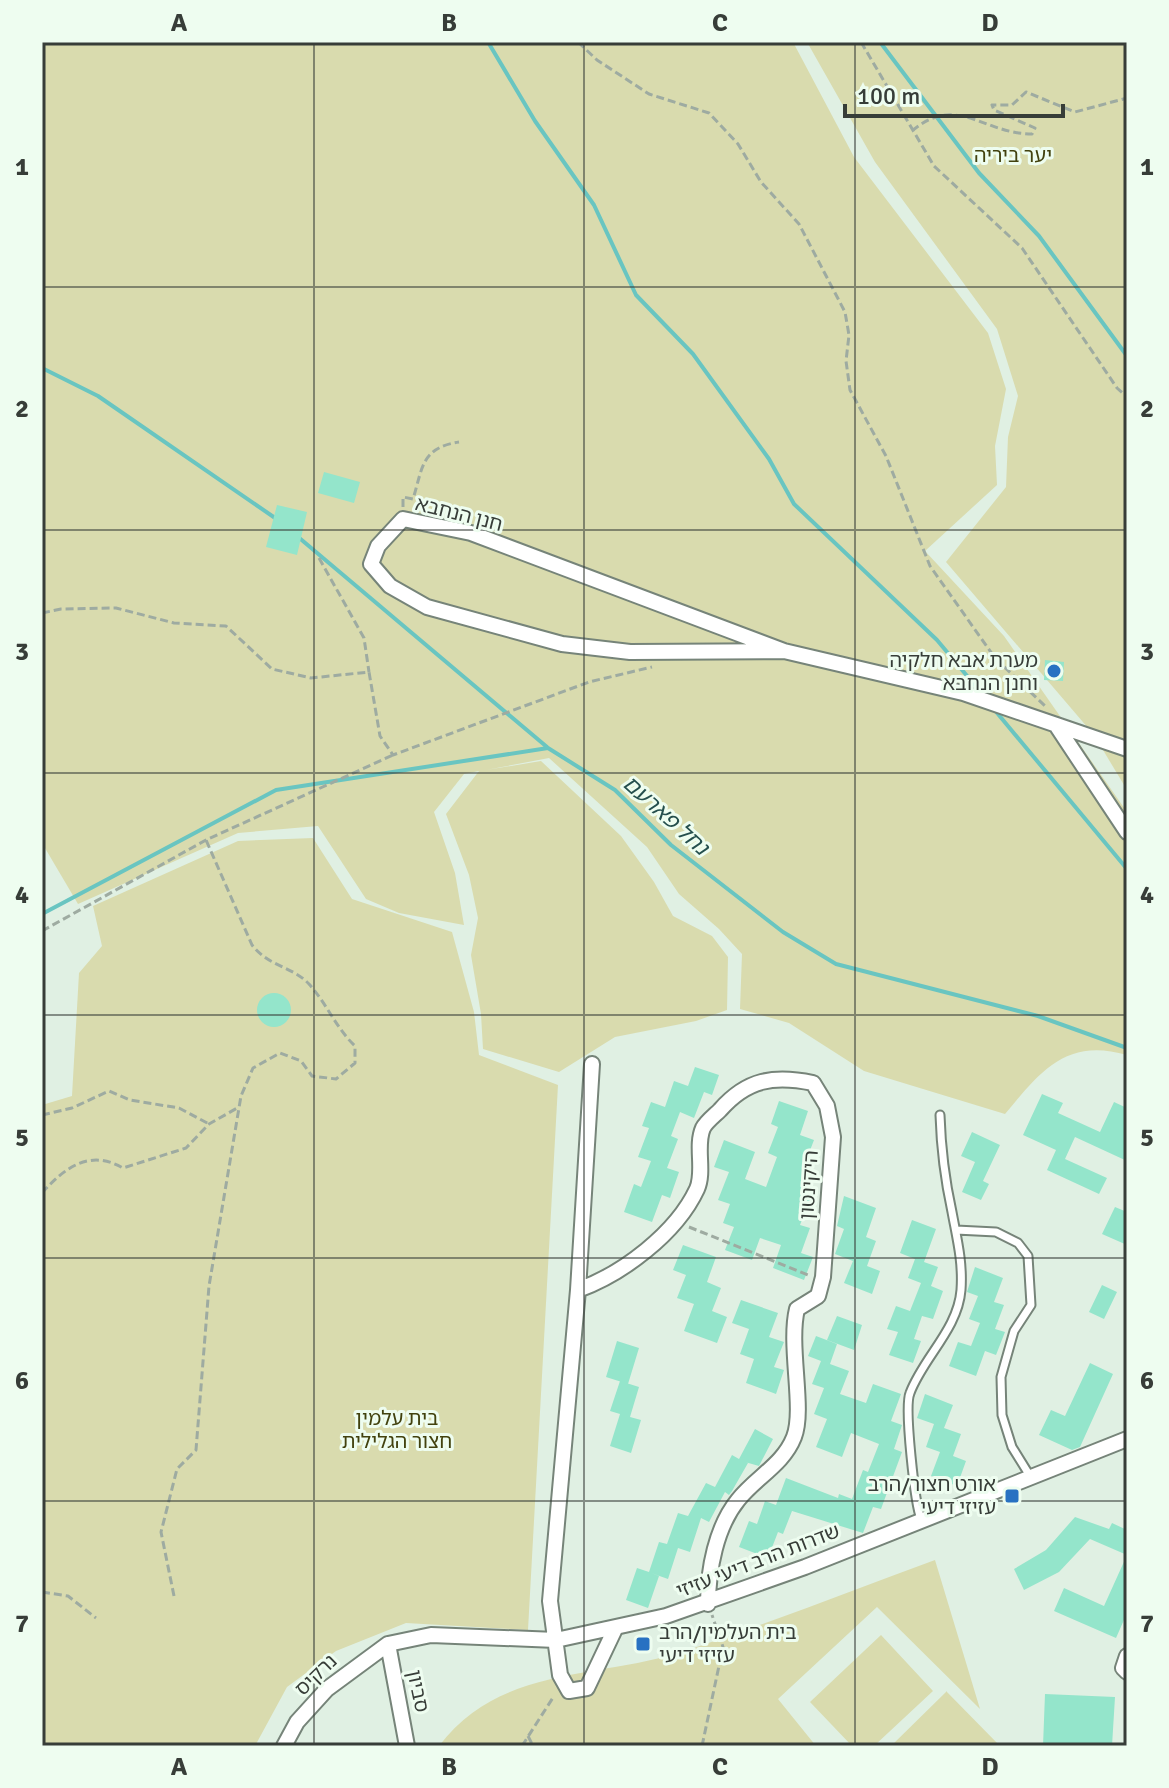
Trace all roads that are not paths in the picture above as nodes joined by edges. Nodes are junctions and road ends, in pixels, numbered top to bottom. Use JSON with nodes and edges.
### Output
{"nodes":[{"id":1,"x":784,"y":651,"type":"junction"},
{"id":2,"x":1056,"y":725,"type":"junction"},
{"id":3,"x":1127,"y":749,"type":"edge"},
{"id":4,"x":1127,"y":832,"type":"edge"},
{"id":5,"x":592,"y":1064,"type":"dead end"},
{"id":6,"x":940,"y":1115,"type":"dead end"},
{"id":7,"x":956,"y":1230,"type":"junction"},
{"id":8,"x":578,"y":1290,"type":"junction"},
{"id":9,"x":1127,"y":1439,"type":"edge"},
{"id":10,"x":1030,"y":1476,"type":"junction"},
{"id":11,"x":921,"y":1519,"type":"junction"},
{"id":12,"x":708,"y":1604,"type":"junction"},
{"id":13,"x":615,"y":1629,"type":"junction"},
{"id":14,"x":556,"y":1640,"type":"junction"},
{"id":15,"x":388,"y":1644,"type":"junction"},
{"id":16,"x":1127,"y":1656,"type":"edge"},
{"id":17,"x":1127,"y":1672,"type":"edge"},
{"id":18,"x":284,"y":1746,"type":"edge"},
{"id":19,"x":407,"y":1746,"type":"edge"}],
"edges":[{"from":1,"to":1,"type":"street","name":"חנן הנחבא"},
{"from":1,"to":2,"type":"street"},
{"from":2,"to":3,"type":"street"},
{"from":2,"to":4,"type":"street"},
{"from":5,"to":8,"type":"street"},
{"from":6,"to":7,"type":"lane"},
{"from":7,"to":10,"type":"lane"},
{"from":7,"to":11,"type":"lane"},
{"from":8,"to":12,"type":"street","name":"היקינטון"},
{"from":8,"to":14,"type":"street"},
{"from":9,"to":10,"type":"street","name":"שדרות הרב דיעי עזיזי"},
{"from":10,"to":11,"type":"street","name":"שדרות הרב דיעי עזיזי"},
{"from":11,"to":12,"type":"street","name":"שדרות הרב דיעי עזיזי"},
{"from":12,"to":13,"type":"street","name":"שדרות הרב דיעי עזיזי"},
{"from":13,"to":14,"type":"street","name":"שדרות הרב דיעי עזיזי"},
{"from":13,"to":14,"type":"street"},
{"from":14,"to":15,"type":"street","name":"שדרות הרב דיעי עזיזי"},
{"from":15,"to":18,"type":"street","name":"נרקיס"},
{"from":15,"to":19,"type":"street","name":"סביון"},
{"from":16,"to":17,"type":"street"}]}
